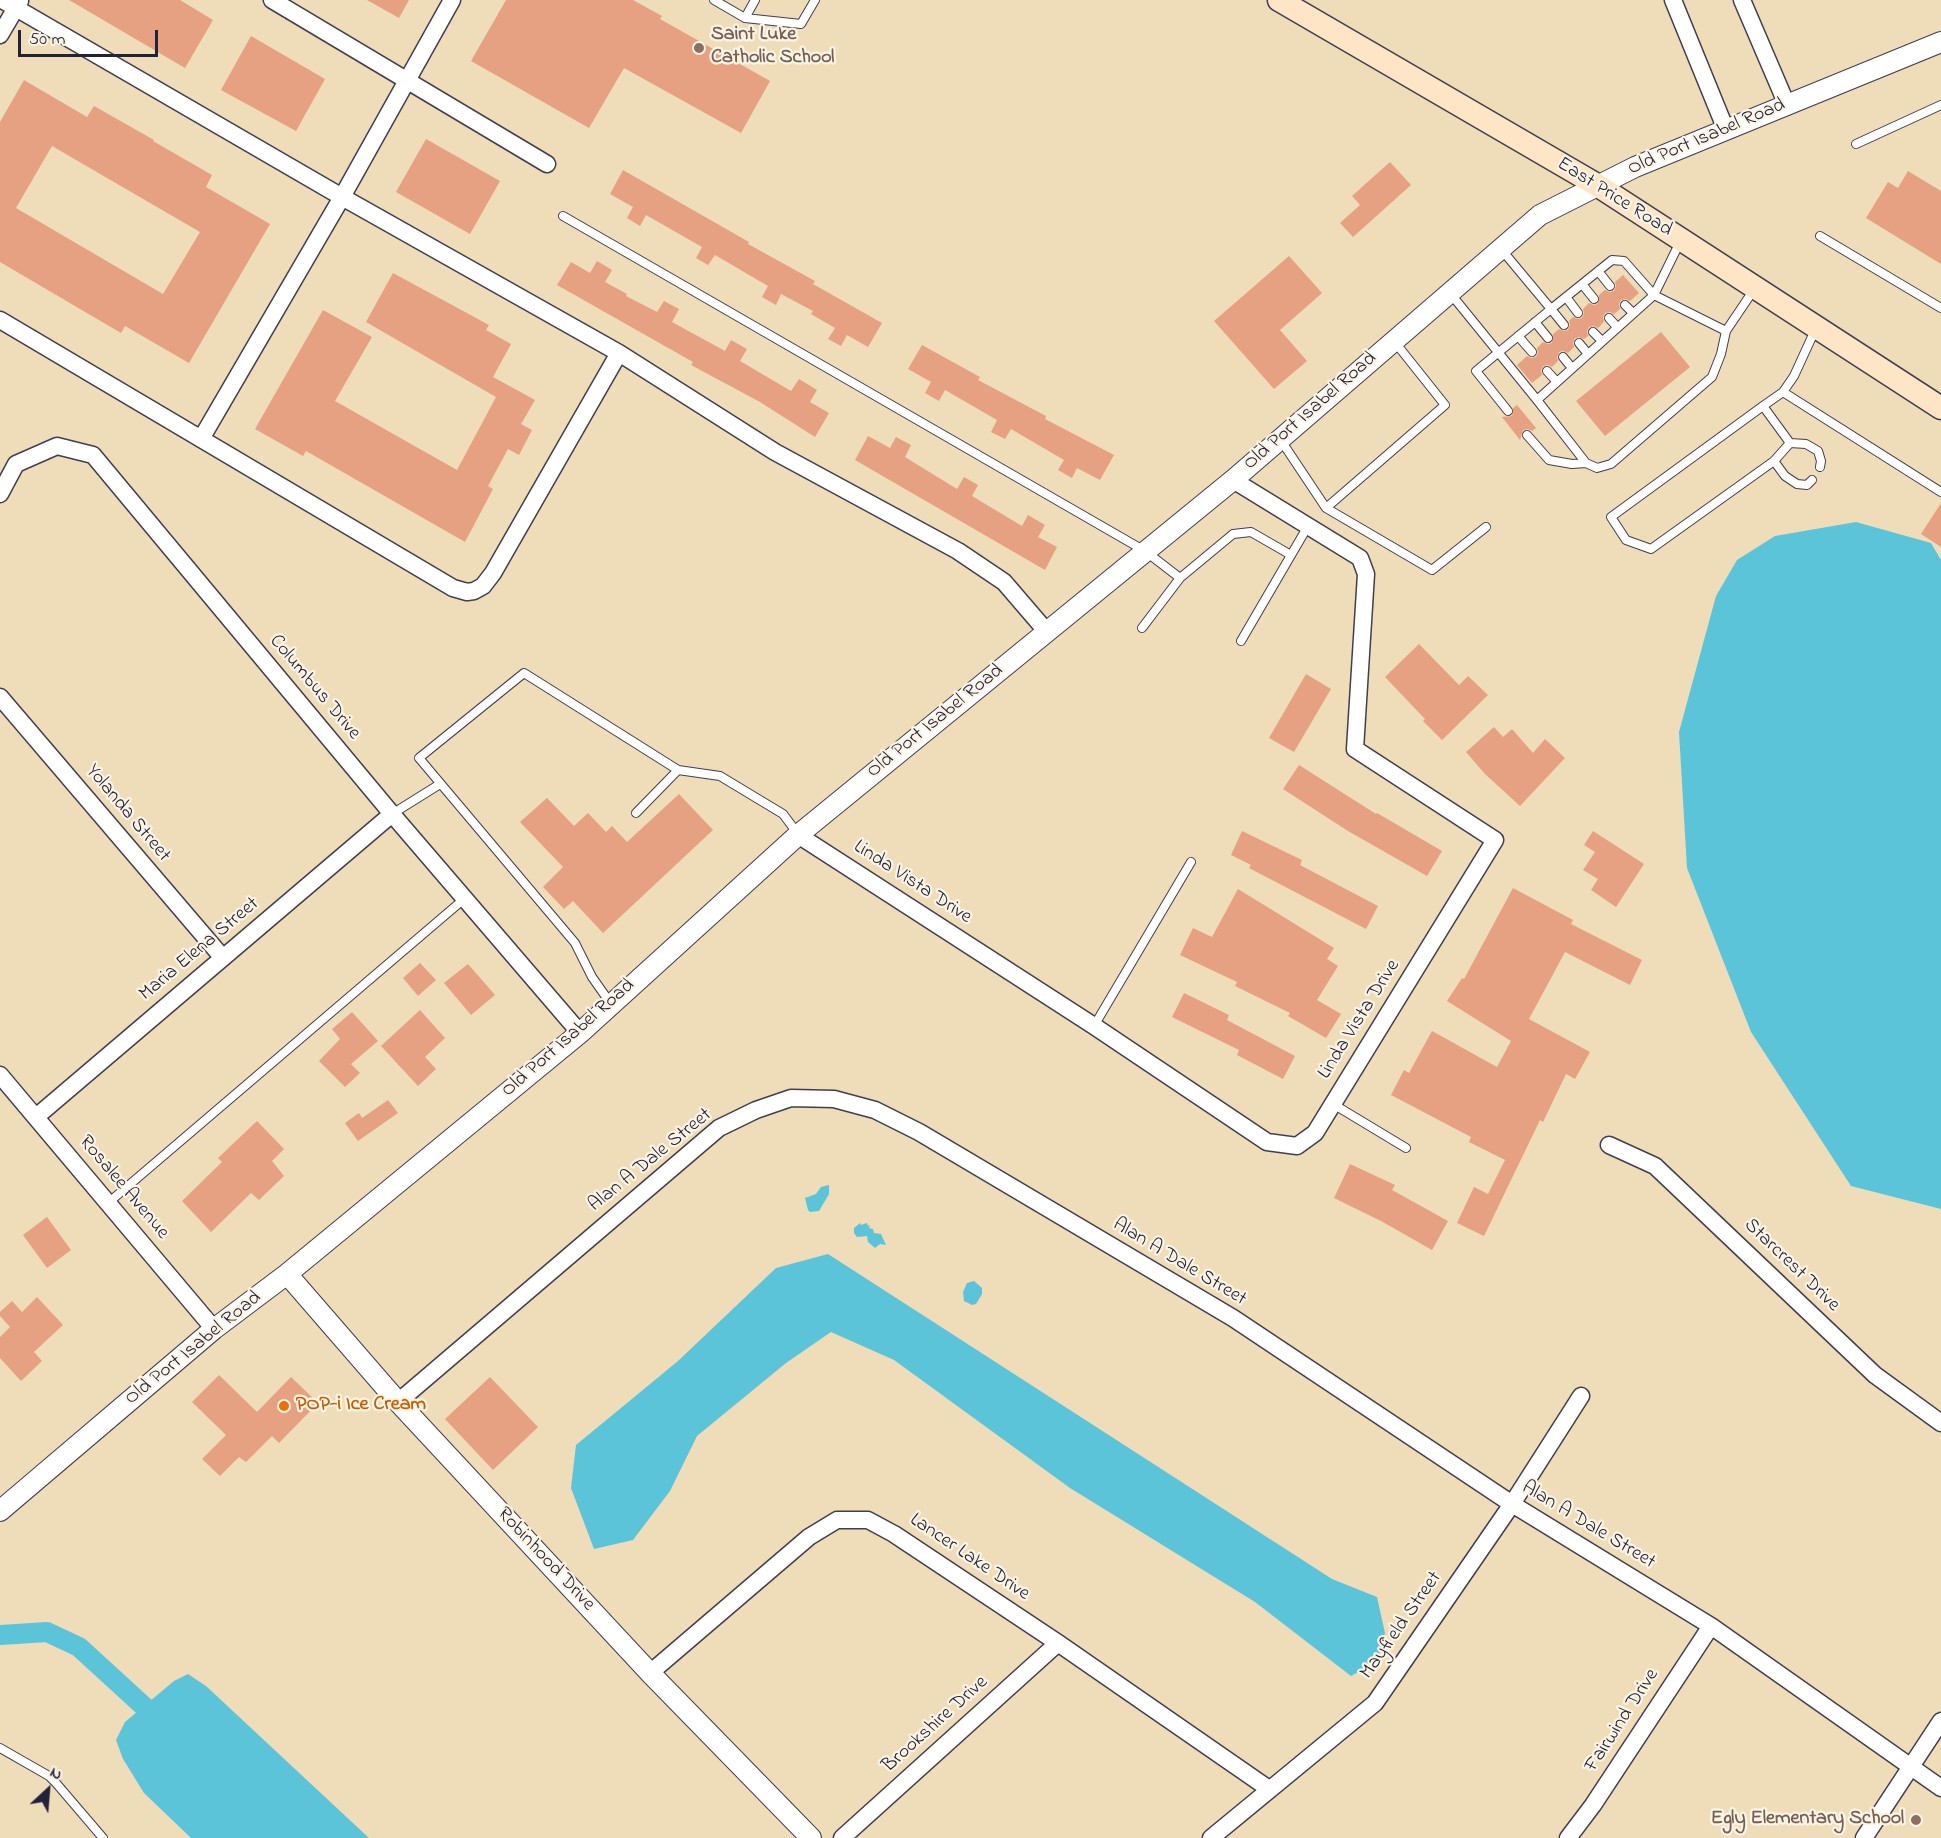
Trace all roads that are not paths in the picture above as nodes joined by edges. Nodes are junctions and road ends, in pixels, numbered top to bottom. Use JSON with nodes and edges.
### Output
{"nodes":[{"id":1,"x":272,"y":0,"type":"edge"},
{"id":2,"x":452,"y":0,"type":"edge"},
{"id":3,"x":714,"y":0,"type":"edge"},
{"id":4,"x":755,"y":0,"type":"edge"},
{"id":5,"x":815,"y":0,"type":"edge"},
{"id":6,"x":1279,"y":0,"type":"edge"},
{"id":7,"x":1673,"y":0,"type":"edge"},
{"id":8,"x":1742,"y":0,"type":"edge"},
{"id":9,"x":13,"y":3,"type":"edge"},
{"id":10,"x":745,"y":18,"type":"junction"},
{"id":11,"x":0,"y":35,"type":"edge"},
{"id":12,"x":1941,"y":42,"type":"edge"},
{"id":13,"x":407,"y":80,"type":"junction"},
{"id":14,"x":1787,"y":105,"type":"junction"},
{"id":15,"x":1941,"y":105,"type":"edge"},
{"id":16,"x":1726,"y":130,"type":"junction"},
{"id":17,"x":1856,"y":144,"type":"dead end"},
{"id":18,"x":548,"y":164,"type":"dead end"},
{"id":19,"x":1597,"y":185,"type":"junction"},
{"id":20,"x":342,"y":197,"type":"junction"},
{"id":21,"x":563,"y":216,"type":"dead end"},
{"id":22,"x":1821,"y":236,"type":"dead end"},
{"id":23,"x":1681,"y":240,"type":"junction"},
{"id":24,"x":1501,"y":248,"type":"junction"},
{"id":25,"x":1598,"y":271,"type":"junction"},
{"id":26,"x":1582,"y":284,"type":"junction"},
{"id":27,"x":1610,"y":286,"type":"dead end"},
{"id":28,"x":1755,"y":288,"type":"junction"},
{"id":29,"x":1449,"y":293,"type":"junction"},
{"id":30,"x":1654,"y":295,"type":"junction"},
{"id":31,"x":1566,"y":297,"type":"junction"},
{"id":32,"x":1594,"y":299,"type":"dead end"},
{"id":33,"x":1625,"y":305,"type":"dead end"},
{"id":34,"x":1941,"y":308,"type":"edge"},
{"id":35,"x":1551,"y":309,"type":"junction"},
{"id":36,"x":1578,"y":313,"type":"dead end"},
{"id":37,"x":1633,"y":313,"type":"junction"},
{"id":38,"x":1608,"y":318,"type":"dead end"},
{"id":39,"x":0,"y":320,"type":"edge"},
{"id":40,"x":1535,"y":322,"type":"junction"},
{"id":41,"x":1564,"y":325,"type":"dead end"},
{"id":42,"x":1617,"y":327,"type":"junction"},
{"id":43,"x":1816,"y":328,"type":"junction"},
{"id":44,"x":1726,"y":331,"type":"junction"},
{"id":45,"x":1593,"y":332,"type":"dead end"},
{"id":46,"x":1518,"y":336,"type":"junction"},
{"id":47,"x":1548,"y":338,"type":"dead end"},
{"id":48,"x":1394,"y":341,"type":"junction"},
{"id":49,"x":1602,"y":341,"type":"junction"},
{"id":50,"x":1579,"y":344,"type":"dead end"},
{"id":51,"x":1532,"y":352,"type":"dead end"},
{"id":52,"x":1499,"y":353,"type":"junction"},
{"id":53,"x":619,"y":354,"type":"junction"},
{"id":54,"x":1588,"y":354,"type":"junction"},
{"id":55,"x":1563,"y":357,"type":"dead end"},
{"id":56,"x":1572,"y":368,"type":"junction"},
{"id":57,"x":1547,"y":371,"type":"dead end"},
{"id":58,"x":1557,"y":382,"type":"junction"},
{"id":59,"x":1783,"y":392,"type":"junction"},
{"id":60,"x":1537,"y":400,"type":"junction"},
{"id":61,"x":1937,"y":403,"type":"edge"},
{"id":62,"x":1763,"y":406,"type":"junction"},
{"id":63,"x":1508,"y":411,"type":"dead end"},
{"id":64,"x":1527,"y":435,"type":"dead end"},
{"id":65,"x":201,"y":439,"type":"junction"},
{"id":66,"x":1280,"y":439,"type":"junction"},
{"id":67,"x":1790,"y":443,"type":"junction"},
{"id":68,"x":1774,"y":461,"type":"junction"},
{"id":69,"x":1586,"y":463,"type":"junction"},
{"id":70,"x":1820,"y":468,"type":"dead end"},
{"id":71,"x":1233,"y":480,"type":"junction"},
{"id":72,"x":1812,"y":480,"type":"dead end"},
{"id":73,"x":1,"y":491,"type":"edge"},
{"id":74,"x":1941,"y":492,"type":"edge"},
{"id":75,"x":1326,"y":508,"type":"junction"},
{"id":76,"x":1308,"y":526,"type":"junction"},
{"id":77,"x":1486,"y":527,"type":"dead end"},
{"id":78,"x":1146,"y":551,"type":"junction"},
{"id":79,"x":1291,"y":555,"type":"junction"},
{"id":80,"x":1180,"y":578,"type":"junction"},
{"id":81,"x":1142,"y":628,"type":"dead end"},
{"id":82,"x":1047,"y":632,"type":"junction"},
{"id":83,"x":1241,"y":640,"type":"dead end"},
{"id":84,"x":0,"y":697,"type":"edge"},
{"id":85,"x":678,"y":770,"type":"junction"},
{"id":86,"x":440,"y":784,"type":"junction"},
{"id":87,"x":636,"y":813,"type":"dead end"},
{"id":88,"x":392,"y":814,"type":"junction"},
{"id":89,"x":798,"y":835,"type":"junction"},
{"id":90,"x":1191,"y":862,"type":"dead end"},
{"id":91,"x":464,"y":899,"type":"junction"},
{"id":92,"x":223,"y":958,"type":"junction"},
{"id":93,"x":611,"y":1004,"type":"junction"},
{"id":94,"x":1094,"y":1026,"type":"junction"},
{"id":95,"x":580,"y":1033,"type":"junction"},
{"id":96,"x":0,"y":1075,"type":"edge"},
{"id":97,"x":1333,"y":1104,"type":"junction"},
{"id":98,"x":36,"y":1117,"type":"junction"},
{"id":99,"x":1608,"y":1145,"type":"dead end"},
{"id":100,"x":1406,"y":1148,"type":"dead end"},
{"id":101,"x":108,"y":1203,"type":"junction"},
{"id":102,"x":287,"y":1274,"type":"junction"},
{"id":103,"x":214,"y":1329,"type":"junction"},
{"id":104,"x":1581,"y":1396,"type":"dead end"},
{"id":105,"x":399,"y":1402,"type":"junction"},
{"id":106,"x":1941,"y":1423,"type":"edge"},
{"id":107,"x":1512,"y":1504,"type":"junction"},
{"id":108,"x":0,"y":1511,"type":"edge"},
{"id":109,"x":1711,"y":1626,"type":"junction"},
{"id":110,"x":1058,"y":1643,"type":"junction"},
{"id":111,"x":650,"y":1673,"type":"junction"},
{"id":112,"x":1941,"y":1721,"type":"edge"},
{"id":113,"x":0,"y":1748,"type":"edge"},
{"id":114,"x":1910,"y":1768,"type":"junction"},
{"id":115,"x":1941,"y":1788,"type":"edge"},
{"id":116,"x":1269,"y":1789,"type":"junction"},
{"id":117,"x":103,"y":1838,"type":"edge"},
{"id":118,"x":812,"y":1838,"type":"edge"},
{"id":119,"x":842,"y":1838,"type":"edge"},
{"id":120,"x":1211,"y":1838,"type":"edge"},
{"id":121,"x":1568,"y":1838,"type":"edge"},
{"id":122,"x":1864,"y":1838,"type":"edge"}],
"edges":[{"from":1,"to":13,"type":"street"},
{"from":2,"to":13,"type":"street"},
{"from":3,"to":10,"type":"lane"},
{"from":4,"to":10,"type":"lane"},
{"from":5,"to":10,"type":"lane"},
{"from":6,"to":19,"type":"main road","name":"East Price Road"},
{"from":7,"to":16,"type":"street"},
{"from":8,"to":14,"type":"street"},
{"from":9,"to":11,"type":"street"},
{"from":9,"to":20,"type":"street"},
{"from":12,"to":14,"type":"street","name":"Old Port Isabel Road"},
{"from":13,"to":18,"type":"street"},
{"from":13,"to":20,"type":"street"},
{"from":14,"to":16,"type":"street","name":"Old Port Isabel Road"},
{"from":15,"to":17,"type":"lane"},
{"from":16,"to":19,"type":"street","name":"Old Port Isabel Road"},
{"from":19,"to":23,"type":"main road","name":"East Price Road"},
{"from":19,"to":24,"type":"street","name":"Old Port Isabel Road"},
{"from":20,"to":53,"type":"street"},
{"from":20,"to":65,"type":"street"},
{"from":21,"to":78,"type":"lane"},
{"from":22,"to":34,"type":"lane"},
{"from":23,"to":28,"type":"main road","name":"East Price Road"},
{"from":23,"to":30,"type":"lane"},
{"from":24,"to":29,"type":"street","name":"Old Port Isabel Road"},
{"from":24,"to":35,"type":"lane"},
{"from":25,"to":26,"type":"lane"},
{"from":25,"to":27,"type":"lane"},
{"from":25,"to":30,"type":"lane"},
{"from":26,"to":31,"type":"lane"},
{"from":26,"to":32,"type":"lane"},
{"from":28,"to":43,"type":"main road","name":"East Price Road"},
{"from":28,"to":44,"type":"lane"},
{"from":29,"to":48,"type":"street","name":"Old Port Isabel Road"},
{"from":29,"to":52,"type":"lane"},
{"from":30,"to":37,"type":"lane"},
{"from":30,"to":44,"type":"lane"},
{"from":31,"to":35,"type":"lane"},
{"from":31,"to":36,"type":"lane"},
{"from":33,"to":37,"type":"lane"},
{"from":35,"to":40,"type":"lane"},
{"from":35,"to":41,"type":"lane"},
{"from":37,"to":42,"type":"lane"},
{"from":38,"to":42,"type":"lane"},
{"from":39,"to":65,"type":"street"},
{"from":40,"to":46,"type":"lane"},
{"from":40,"to":47,"type":"lane"},
{"from":42,"to":49,"type":"lane"},
{"from":43,"to":59,"type":"lane"},
{"from":43,"to":61,"type":"main road","name":"East Price Road"},
{"from":44,"to":69,"type":"lane"},
{"from":45,"to":49,"type":"lane"},
{"from":46,"to":51,"type":"lane"},
{"from":46,"to":52,"type":"lane"},
{"from":48,"to":66,"type":"street","name":"Old Port Isabel Road"},
{"from":48,"to":75,"type":"lane"},
{"from":49,"to":54,"type":"lane"},
{"from":50,"to":54,"type":"lane"},
{"from":52,"to":60,"type":"lane"},
{"from":52,"to":63,"type":"lane"},
{"from":53,"to":65,"type":"street"},
{"from":53,"to":82,"type":"street"},
{"from":54,"to":56,"type":"lane"},
{"from":55,"to":56,"type":"lane"},
{"from":56,"to":58,"type":"lane"},
{"from":57,"to":58,"type":"lane"},
{"from":58,"to":60,"type":"lane"},
{"from":59,"to":62,"type":"lane"},
{"from":59,"to":74,"type":"lane"},
{"from":60,"to":69,"type":"lane"},
{"from":62,"to":67,"type":"lane"},
{"from":62,"to":68,"type":"lane"},
{"from":64,"to":69,"type":"lane"},
{"from":66,"to":71,"type":"street","name":"Old Port Isabel Road"},
{"from":66,"to":75,"type":"lane"},
{"from":67,"to":68,"type":"lane"},
{"from":67,"to":70,"type":"lane"},
{"from":68,"to":72,"type":"lane"},
{"from":71,"to":76,"type":"street","name":"Linda Vista Drive"},
{"from":71,"to":78,"type":"street","name":"Old Port Isabel Road"},
{"from":73,"to":88,"type":"street","name":"Columbus Drive"},
{"from":75,"to":77,"type":"lane"},
{"from":76,"to":79,"type":"lane"},
{"from":76,"to":97,"type":"street","name":"Linda Vista Drive"},
{"from":78,"to":80,"type":"lane"},
{"from":78,"to":82,"type":"street","name":"Old Port Isabel Road"},
{"from":79,"to":80,"type":"lane"},
{"from":79,"to":83,"type":"lane"},
{"from":80,"to":81,"type":"lane"},
{"from":82,"to":89,"type":"street","name":"Old Port Isabel Road"},
{"from":84,"to":92,"type":"street","name":"Yolanda Street"},
{"from":85,"to":86,"type":"lane"},
{"from":85,"to":87,"type":"lane"},
{"from":85,"to":89,"type":"lane"},
{"from":86,"to":88,"type":"lane"},
{"from":86,"to":93,"type":"lane"},
{"from":88,"to":91,"type":"street","name":"Columbus Drive"},
{"from":88,"to":92,"type":"street","name":"Maria Elena Street"},
{"from":89,"to":93,"type":"street","name":"Old Port Isabel Road"},
{"from":89,"to":94,"type":"street","name":"Linda Vista Drive"},
{"from":90,"to":94,"type":"lane"},
{"from":91,"to":95,"type":"street","name":"Columbus Drive"},
{"from":91,"to":101,"type":"lane"},
{"from":92,"to":98,"type":"street","name":"Maria Elena Street"},
{"from":93,"to":95,"type":"street","name":"Old Port Isabel Road"},
{"from":94,"to":97,"type":"street","name":"Linda Vista Drive"},
{"from":95,"to":102,"type":"street","name":"Old Port Isabel Road"},
{"from":96,"to":98,"type":"street","name":"Rosalee Avenue"},
{"from":97,"to":100,"type":"lane"},
{"from":98,"to":101,"type":"street","name":"Rosalee Avenue"},
{"from":99,"to":106,"type":"street","name":"Starcrest Drive"},
{"from":101,"to":103,"type":"street","name":"Rosalee Avenue"},
{"from":102,"to":103,"type":"street","name":"Old Port Isabel Road"},
{"from":102,"to":105,"type":"street","name":"Robinhood Drive"},
{"from":103,"to":108,"type":"street","name":"Old Port Isabel Road"},
{"from":104,"to":107,"type":"street","name":"Mayfield Street"},
{"from":105,"to":107,"type":"street","name":"Alan A Dale Street"},
{"from":105,"to":111,"type":"street","name":"Robinhood Drive"},
{"from":107,"to":109,"type":"street","name":"Alan A Dale Street"},
{"from":107,"to":116,"type":"street","name":"Mayfield Street"},
{"from":109,"to":114,"type":"street","name":"Alan A Dale Street"},
{"from":109,"to":121,"type":"street","name":"Fairwind Drive"},
{"from":110,"to":111,"type":"street","name":"Lancer Lake Drive"},
{"from":110,"to":116,"type":"street","name":"Lancer Lake Drive"},
{"from":110,"to":119,"type":"street","name":"Brookshire Drive"},
{"from":111,"to":118,"type":"street","name":"Robinhood Drive"},
{"from":112,"to":114,"type":"street"},
{"from":113,"to":117,"type":"lane"},
{"from":114,"to":115,"type":"street","name":"Alan A Dale Street"},
{"from":114,"to":122,"type":"street"},
{"from":116,"to":120,"type":"street","name":"Mayfield Street"}]}
